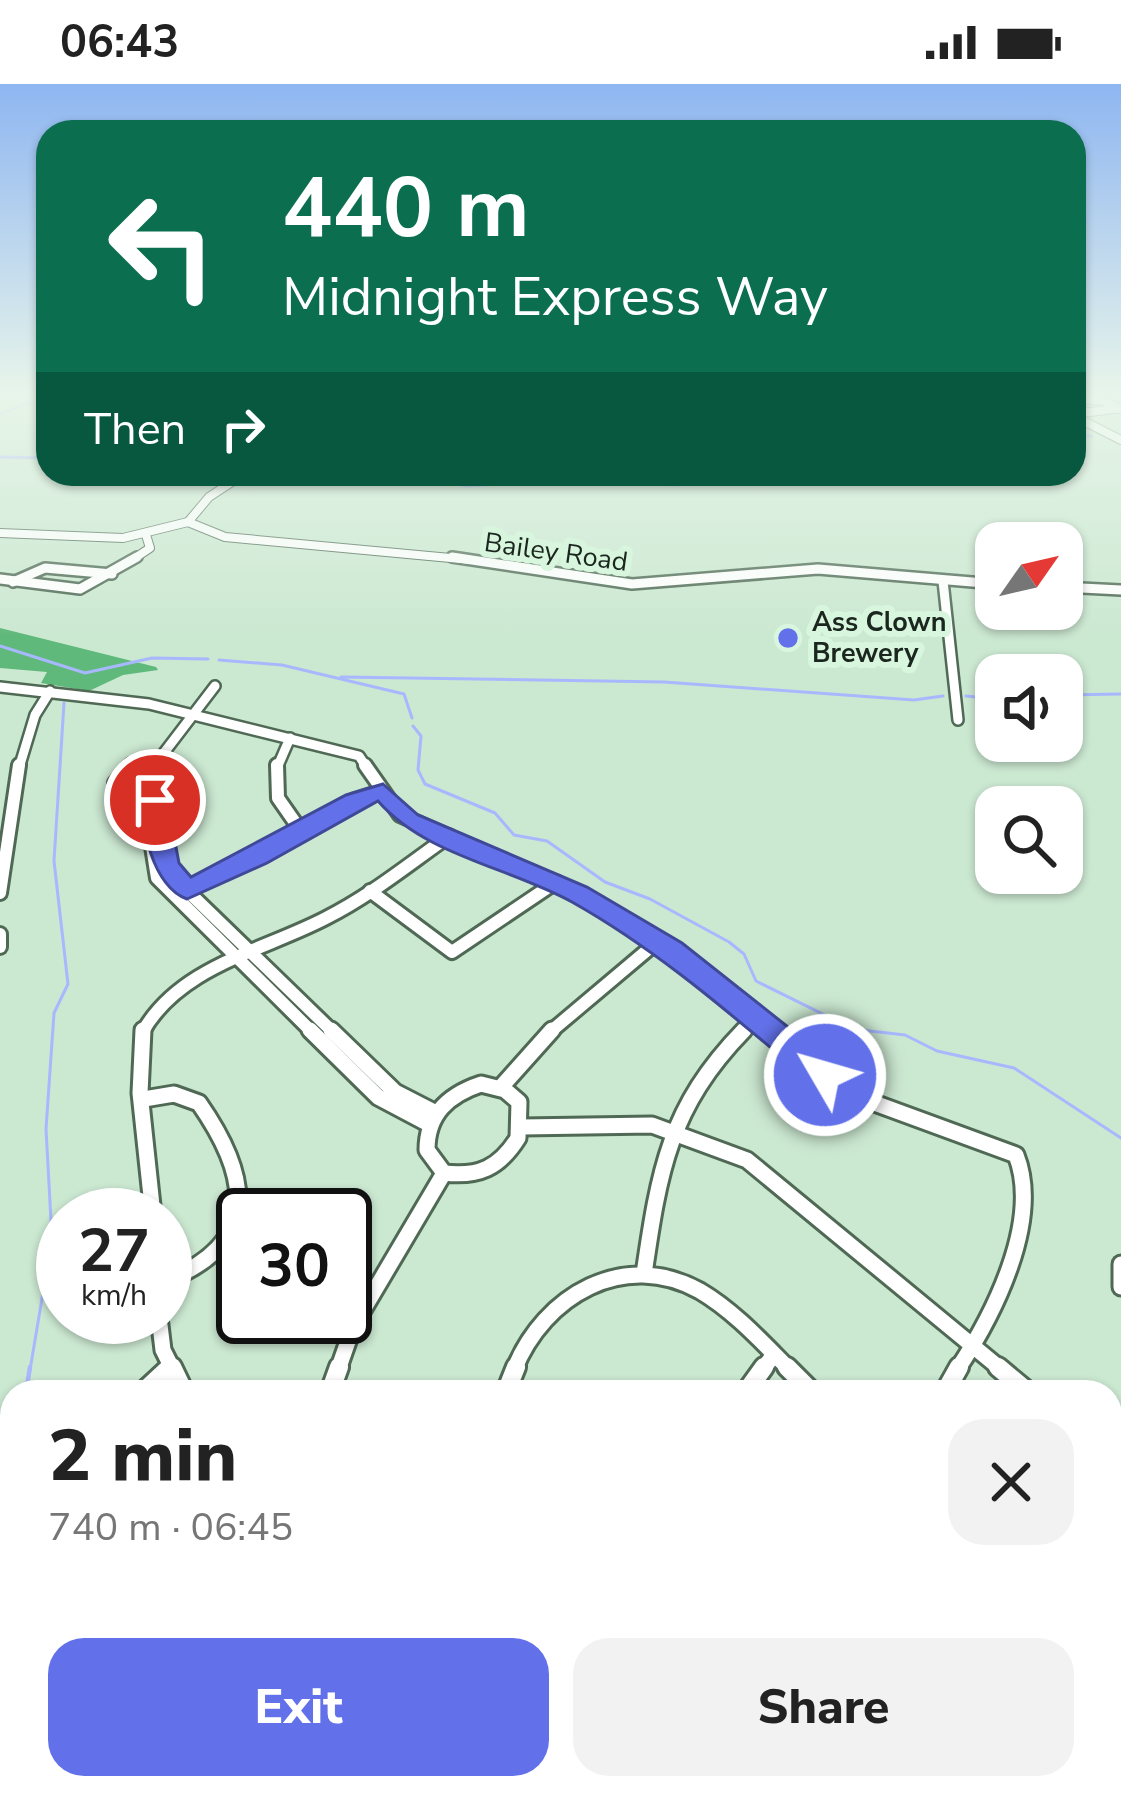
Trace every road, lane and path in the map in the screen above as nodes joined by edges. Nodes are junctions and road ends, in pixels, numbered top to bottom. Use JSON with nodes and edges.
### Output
{"nodes":[{"id":1,"x":226,"y":486,"type":"edge"},
{"id":2,"x":188,"y":522,"type":"junction"},
{"id":3,"x":0,"y":533,"type":"edge"},
{"id":4,"x":146,"y":535,"type":"junction"},
{"id":5,"x":112,"y":574,"type":"junction"},
{"id":6,"x":0,"y":579,"type":"edge"},
{"id":7,"x":943,"y":581,"type":"junction"},
{"id":8,"x":13,"y":582,"type":"junction"},
{"id":9,"x":975,"y":583,"type":"edge"},
{"id":10,"x":1083,"y":588,"type":"edge"},
{"id":11,"x":1121,"y":590,"type":"edge"},
{"id":12,"x":214,"y":686,"type":"dead end"},
{"id":13,"x":0,"y":688,"type":"edge"},
{"id":14,"x":50,"y":691,"type":"junction"},
{"id":15,"x":189,"y":713,"type":"junction"},
{"id":16,"x":958,"y":720,"type":"dead end"},
{"id":17,"x":290,"y":738,"type":"junction"},
{"id":18,"x":160,"y":758,"type":"junction"},
{"id":19,"x":383,"y":791,"type":"junction"},
{"id":20,"x":149,"y":795,"type":"junction"},
{"id":21,"x":301,"y":831,"type":"junction"},
{"id":22,"x":449,"y":836,"type":"junction"},
{"id":23,"x":556,"y":883,"type":"junction"},
{"id":24,"x":370,"y":891,"type":"junction"},
{"id":25,"x":180,"y":892,"type":"junction"},
{"id":26,"x":0,"y":893,"type":"edge"},
{"id":27,"x":0,"y":934,"type":"edge"},
{"id":28,"x":657,"y":942,"type":"junction"},
{"id":29,"x":0,"y":947,"type":"edge"},
{"id":30,"x":245,"y":955,"type":"junction"},
{"id":31,"x":753,"y":1020,"type":"junction"},
{"id":32,"x":502,"y":1086,"type":"junction"},
{"id":33,"x":144,"y":1100,"type":"junction"},
{"id":34,"x":432,"y":1118,"type":"junction"},
{"id":35,"x":522,"y":1127,"type":"junction"},
{"id":36,"x":669,"y":1130,"type":"junction"},
{"id":37,"x":444,"y":1173,"type":"junction"},
{"id":38,"x":151,"y":1188,"type":"edge"},
{"id":39,"x":1121,"y":1264,"type":"edge"},
{"id":40,"x":192,"y":1266,"type":"edge"},
{"id":41,"x":644,"y":1274,"type":"junction"},
{"id":42,"x":1121,"y":1287,"type":"edge"},
{"id":43,"x":165,"y":1344,"type":"edge"},
{"id":44,"x":974,"y":1344,"type":"junction"},
{"id":45,"x":773,"y":1356,"type":"junction"},
{"id":46,"x":170,"y":1367,"type":"junction"},
{"id":47,"x":156,"y":1380,"type":"edge"},
{"id":48,"x":177,"y":1380,"type":"edge"},
{"id":49,"x":334,"y":1380,"type":"edge"},
{"id":50,"x":511,"y":1380,"type":"edge"},
{"id":51,"x":755,"y":1380,"type":"edge"},
{"id":52,"x":799,"y":1380,"type":"edge"},
{"id":53,"x":952,"y":1380,"type":"edge"},
{"id":54,"x":1014,"y":1380,"type":"edge"}],
"edges":[{"from":1,"to":2,"type":"street"},
{"from":2,"to":4,"type":"street"},
{"from":2,"to":7,"type":"street","name":"Bailey Road"},
{"from":3,"to":4,"type":"street"},
{"from":4,"to":5,"type":"street"},
{"from":5,"to":8,"type":"street"},
{"from":5,"to":8,"type":"street"},
{"from":6,"to":8,"type":"street"},
{"from":7,"to":9,"type":"street","name":"Bailey Road"},
{"from":7,"to":16,"type":"street"},
{"from":10,"to":11,"type":"street"},
{"from":12,"to":15,"type":"street"},
{"from":13,"to":14,"type":"street"},
{"from":14,"to":15,"type":"street"},
{"from":14,"to":26,"type":"street"},
{"from":15,"to":17,"type":"street"},
{"from":15,"to":18,"type":"street"},
{"from":17,"to":19,"type":"street"},
{"from":17,"to":21,"type":"street"},
{"from":18,"to":20,"type":"street"},
{"from":18,"to":20,"type":"street"},
{"from":19,"to":21,"type":"street"},
{"from":19,"to":22,"type":"street"},
{"from":20,"to":25,"type":"street"},
{"from":21,"to":25,"type":"street"},
{"from":22,"to":23,"type":"street"},
{"from":22,"to":24,"type":"street"},
{"from":23,"to":24,"type":"street"},
{"from":23,"to":28,"type":"street"},
{"from":24,"to":30,"type":"street"},
{"from":25,"to":30,"type":"street"},
{"from":27,"to":29,"type":"street"},
{"from":28,"to":31,"type":"street"},
{"from":28,"to":32,"type":"street"},
{"from":30,"to":33,"type":"street"},
{"from":30,"to":34,"type":"street"},
{"from":31,"to":36,"type":"street"},
{"from":31,"to":44,"type":"street"},
{"from":32,"to":34,"type":"street"},
{"from":32,"to":35,"type":"street"},
{"from":33,"to":38,"type":"street"},
{"from":33,"to":40,"type":"street"},
{"from":34,"to":37,"type":"street"},
{"from":35,"to":36,"type":"street"},
{"from":35,"to":37,"type":"street"},
{"from":36,"to":41,"type":"street"},
{"from":36,"to":44,"type":"street"},
{"from":37,"to":49,"type":"street"},
{"from":39,"to":42,"type":"street"},
{"from":41,"to":45,"type":"street"},
{"from":41,"to":50,"type":"street"},
{"from":43,"to":46,"type":"street"},
{"from":44,"to":53,"type":"street"},
{"from":44,"to":54,"type":"street"},
{"from":45,"to":51,"type":"street"},
{"from":45,"to":52,"type":"street"},
{"from":46,"to":47,"type":"street"},
{"from":46,"to":48,"type":"street"}]}
